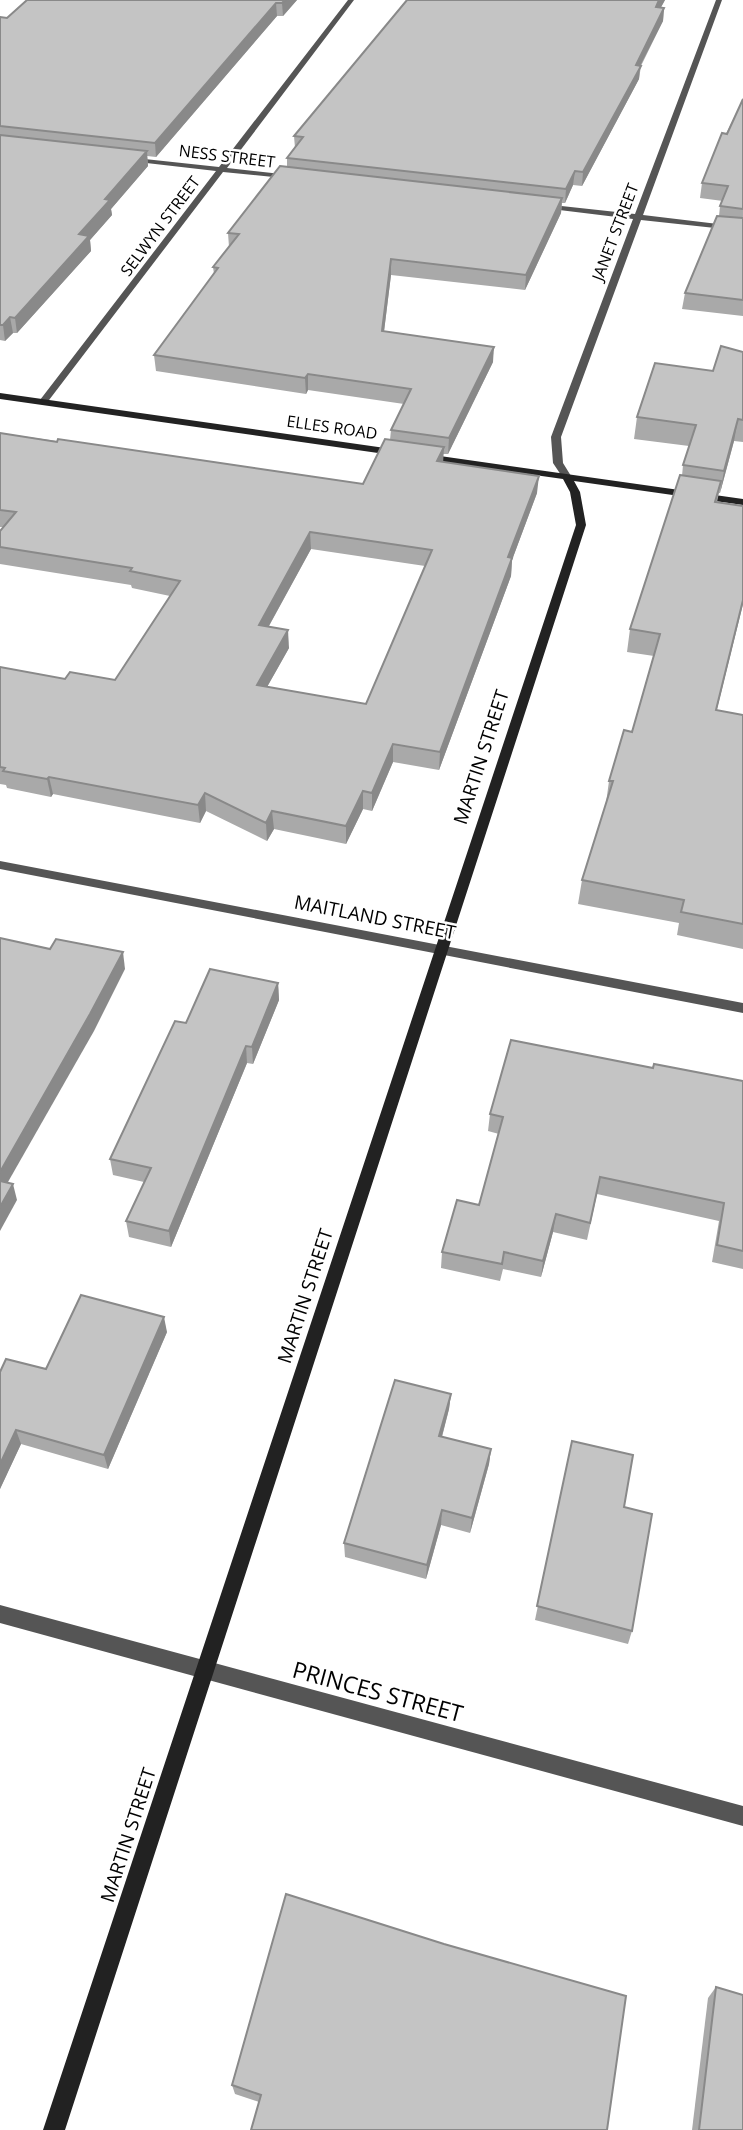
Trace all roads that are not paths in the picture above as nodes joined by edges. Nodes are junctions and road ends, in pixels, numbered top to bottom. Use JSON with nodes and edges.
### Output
{"nodes":[{"id":1,"x":351,"y":0,"type":"edge"},
{"id":2,"x":719,"y":0,"type":"edge"},
{"id":3,"x":119,"y":158,"type":"edge"},
{"id":4,"x":221,"y":169,"type":"junction"},
{"id":5,"x":305,"y":179,"type":"edge"},
{"id":6,"x":534,"y":205,"type":"edge"},
{"id":7,"x":637,"y":217,"type":"junction"},
{"id":8,"x":743,"y":229,"type":"edge"},
{"id":9,"x":0,"y":396,"type":"edge"},
{"id":10,"x":43,"y":402,"type":"junction"},
{"id":11,"x":406,"y":454,"type":"edge"},
{"id":12,"x":418,"y":456,"type":"edge"},
{"id":13,"x":566,"y":476,"type":"junction"},
{"id":14,"x":743,"y":502,"type":"edge"},
{"id":15,"x":0,"y":865,"type":"edge"},
{"id":16,"x":442,"y":950,"type":"junction"},
{"id":17,"x":743,"y":1008,"type":"edge"},
{"id":18,"x":0,"y":1614,"type":"edge"},
{"id":19,"x":207,"y":1670,"type":"junction"},
{"id":20,"x":743,"y":1816,"type":"edge"},
{"id":21,"x":54,"y":2130,"type":"edge"}],
"edges":[{"from":1,"to":4,"type":"street","name":"SELWYN STREET"},
{"from":2,"to":7,"type":"street","name":"JANET STREET"},
{"from":3,"to":4,"type":"street","name":"NESS STREET"},
{"from":4,"to":5,"type":"street","name":"NESS STREET"},
{"from":4,"to":10,"type":"street","name":"SELWYN STREET"},
{"from":6,"to":7,"type":"street"},
{"from":7,"to":8,"type":"street"},
{"from":7,"to":13,"type":"street","name":"JANET STREET"},
{"from":9,"to":10,"type":"street","name":"ELLES ROAD"},
{"from":10,"to":11,"type":"street","name":"ELLES ROAD"},
{"from":12,"to":13,"type":"street"},
{"from":13,"to":14,"type":"street"},
{"from":13,"to":16,"type":"street","name":"MARTIN STREET"},
{"from":15,"to":16,"type":"street","name":"MAITLAND STREET"},
{"from":16,"to":17,"type":"street","name":"MAITLAND STREET"},
{"from":16,"to":19,"type":"street","name":"MARTIN STREET"},
{"from":18,"to":19,"type":"street","name":"PRINCES STREET"},
{"from":19,"to":20,"type":"street","name":"PRINCES STREET"},
{"from":19,"to":21,"type":"street","name":"MARTIN STREET"}]}
